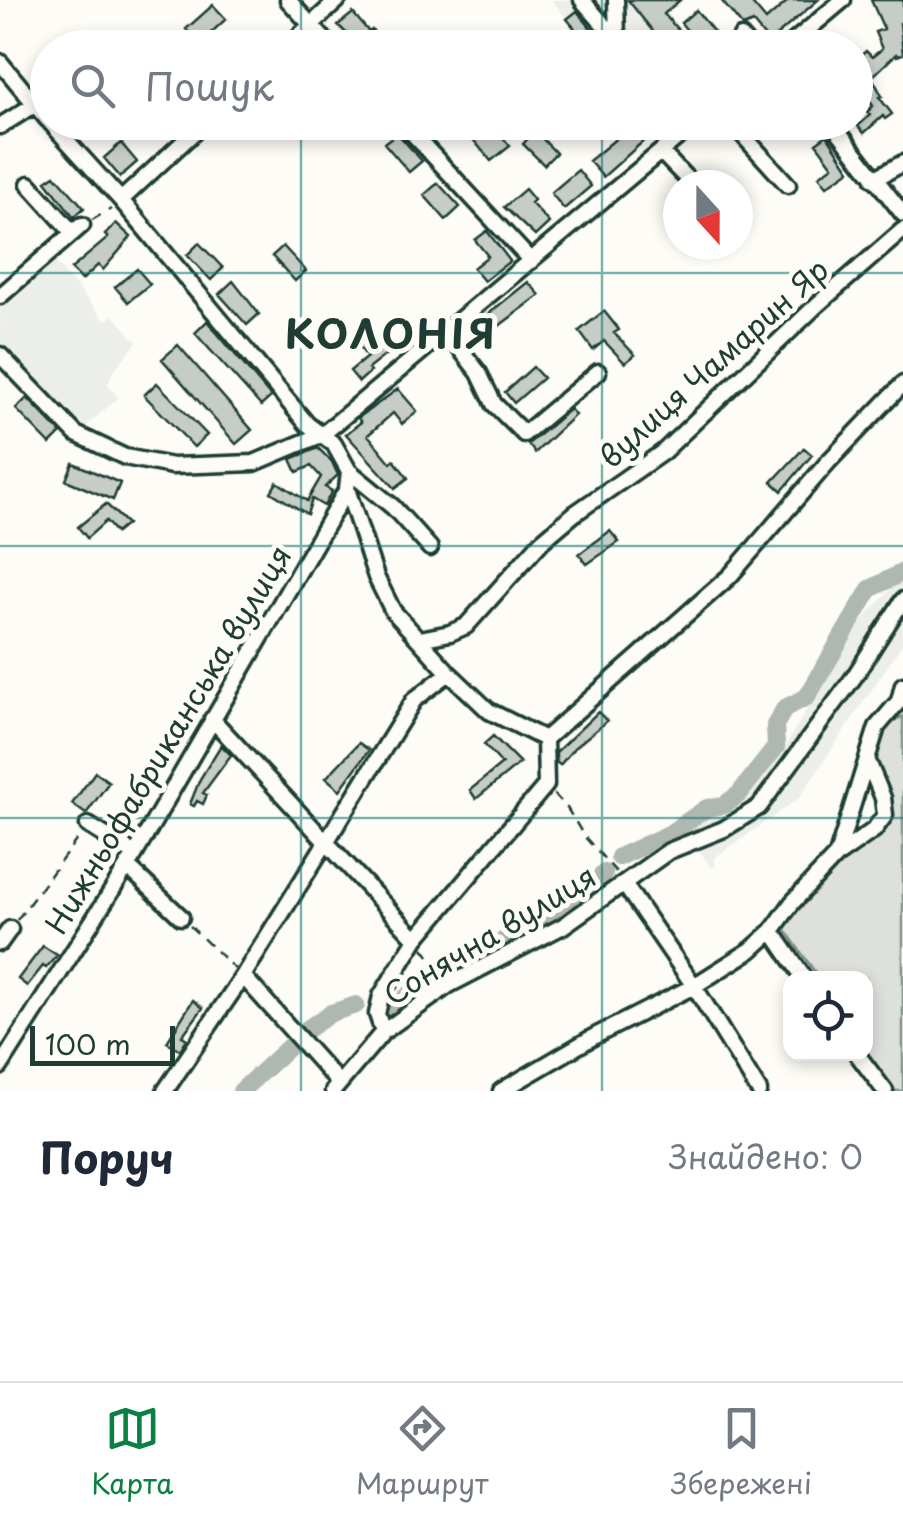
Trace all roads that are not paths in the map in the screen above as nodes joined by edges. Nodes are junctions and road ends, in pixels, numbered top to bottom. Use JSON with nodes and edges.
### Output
{"nodes":[{"id":1,"x":288,"y":0,"type":"edge"},
{"id":2,"x":338,"y":0,"type":"edge"},
{"id":3,"x":582,"y":0,"type":"edge"},
{"id":4,"x":616,"y":0,"type":"edge"},
{"id":5,"x":842,"y":0,"type":"edge"},
{"id":6,"x":311,"y":25,"type":"junction"},
{"id":7,"x":306,"y":30,"type":"edge"},
{"id":8,"x":316,"y":30,"type":"edge"},
{"id":9,"x":608,"y":30,"type":"edge"},
{"id":10,"x":619,"y":30,"type":"edge"},
{"id":11,"x":807,"y":30,"type":"edge"},
{"id":12,"x":0,"y":62,"type":"edge"},
{"id":13,"x":30,"y":100,"type":"edge"},
{"id":14,"x":30,"y":107,"type":"edge"},
{"id":15,"x":0,"y":126,"type":"edge"},
{"id":16,"x":66,"y":140,"type":"edge"},
{"id":17,"x":186,"y":140,"type":"edge"},
{"id":18,"x":419,"y":140,"type":"edge"},
{"id":19,"x":674,"y":140,"type":"edge"},
{"id":20,"x":747,"y":140,"type":"edge"},
{"id":21,"x":845,"y":140,"type":"edge"},
{"id":22,"x":661,"y":152,"type":"junction"},
{"id":23,"x":903,"y":164,"type":"edge"},
{"id":24,"x":679,"y":170,"type":"edge"},
{"id":25,"x":874,"y":179,"type":"junction"},
{"id":26,"x":30,"y":184,"type":"dead end"},
{"id":27,"x":788,"y":185,"type":"dead end"},
{"id":28,"x":121,"y":200,"type":"junction"},
{"id":29,"x":903,"y":214,"type":"edge"},
{"id":30,"x":903,"y":230,"type":"edge"},
{"id":31,"x":530,"y":261,"type":"junction"},
{"id":32,"x":0,"y":296,"type":"edge"},
{"id":33,"x":446,"y":331,"type":"junction"},
{"id":34,"x":0,"y":355,"type":"edge"},
{"id":35,"x":598,"y":372,"type":"dead end"},
{"id":36,"x":903,"y":384,"type":"edge"},
{"id":37,"x":323,"y":434,"type":"junction"},
{"id":38,"x":349,"y":470,"type":"junction"},
{"id":39,"x":348,"y":489,"type":"junction"},
{"id":40,"x":430,"y":548,"type":"dead end"},
{"id":41,"x":903,"y":600,"type":"edge"},
{"id":42,"x":420,"y":639,"type":"junction"},
{"id":43,"x":449,"y":673,"type":"junction"},
{"id":44,"x":901,"y":693,"type":"edge"},
{"id":45,"x":212,"y":719,"type":"junction"},
{"id":46,"x":903,"y":719,"type":"edge"},
{"id":47,"x":545,"y":739,"type":"junction"},
{"id":48,"x":868,"y":759,"type":"junction"},
{"id":49,"x":88,"y":824,"type":"road end"},
{"id":50,"x":325,"y":841,"type":"junction"},
{"id":51,"x":837,"y":855,"type":"junction"},
{"id":52,"x":131,"y":860,"type":"junction"},
{"id":53,"x":624,"y":884,"type":"junction"},
{"id":54,"x":181,"y":918,"type":"road end"},
{"id":55,"x":10,"y":929,"type":"road end"},
{"id":56,"x":772,"y":931,"type":"junction"},
{"id":57,"x":416,"y":939,"type":"junction"},
{"id":58,"x":0,"y":943,"type":"edge"},
{"id":59,"x":799,"y":971,"type":"edge"},
{"id":60,"x":244,"y":976,"type":"junction"},
{"id":61,"x":694,"y":986,"type":"junction"},
{"id":62,"x":383,"y":1032,"type":"junction"},
{"id":63,"x":863,"y":1061,"type":"edge"},
{"id":64,"x":0,"y":1067,"type":"edge"},
{"id":65,"x":336,"y":1087,"type":"edge"},
{"id":66,"x":166,"y":1091,"type":"edge"},
{"id":67,"x":501,"y":1091,"type":"edge"},
{"id":68,"x":759,"y":1091,"type":"edge"},
{"id":69,"x":885,"y":1091,"type":"edge"}],
"edges":[{"from":1,"to":6,"type":"street"},
{"from":2,"to":6,"type":"street"},
{"from":3,"to":9,"type":"street"},
{"from":4,"to":10,"type":"street"},
{"from":5,"to":11,"type":"street"},
{"from":6,"to":7,"type":"street"},
{"from":6,"to":8,"type":"street"},
{"from":12,"to":13,"type":"street"},
{"from":14,"to":15,"type":"street"},
{"from":16,"to":28,"type":"street"},
{"from":17,"to":28,"type":"street"},
{"from":18,"to":31,"type":"street"},
{"from":19,"to":22,"type":"street"},
{"from":20,"to":27,"type":"street"},
{"from":21,"to":25,"type":"street"},
{"from":22,"to":24,"type":"street"},
{"from":22,"to":31,"type":"street"},
{"from":23,"to":25,"type":"street"},
{"from":25,"to":29,"type":"street"},
{"from":26,"to":32,"type":"street"},
{"from":28,"to":37,"type":"street"},
{"from":30,"to":42,"type":"street","name":"вулиця Чамарин Яр"},
{"from":31,"to":33,"type":"street"},
{"from":33,"to":35,"type":"street"},
{"from":33,"to":37,"type":"street"},
{"from":34,"to":37,"type":"street"},
{"from":36,"to":47,"type":"street"},
{"from":37,"to":38,"type":"street"},
{"from":38,"to":39,"type":"street"},
{"from":38,"to":40,"type":"street"},
{"from":39,"to":42,"type":"street"},
{"from":39,"to":45,"type":"street","name":"Нижньофабриканська вулиця"},
{"from":41,"to":53,"type":"street","name":"Сонячна вулиця"},
{"from":42,"to":43,"type":"street"},
{"from":43,"to":47,"type":"street"},
{"from":43,"to":50,"type":"street"},
{"from":44,"to":46,"type":"street"},
{"from":44,"to":48,"type":"street"},
{"from":45,"to":50,"type":"street"},
{"from":45,"to":52,"type":"street","name":"Нижньофабриканська вулиця"},
{"from":47,"to":57,"type":"street","name":"Сонячна вулиця"},
{"from":48,"to":51,"type":"street"},
{"from":48,"to":51,"type":"street"},
{"from":49,"to":52,"type":"street"},
{"from":50,"to":57,"type":"street"},
{"from":50,"to":60,"type":"street"},
{"from":51,"to":56,"type":"street"},
{"from":52,"to":54,"type":"street"},
{"from":52,"to":64,"type":"street","name":"Нижньофабриканська вулиця"},
{"from":53,"to":61,"type":"street"},
{"from":53,"to":62,"type":"street","name":"Сонячна вулиця"},
{"from":55,"to":58,"type":"street"},
{"from":56,"to":59,"type":"street"},
{"from":56,"to":61,"type":"street"},
{"from":57,"to":62,"type":"street","name":"Сонячна вулиця"},
{"from":60,"to":65,"type":"street"},
{"from":60,"to":66,"type":"street"},
{"from":61,"to":67,"type":"street"},
{"from":61,"to":68,"type":"street"},
{"from":62,"to":65,"type":"street","name":"Сонячна вулиця"},
{"from":63,"to":69,"type":"street"}]}
